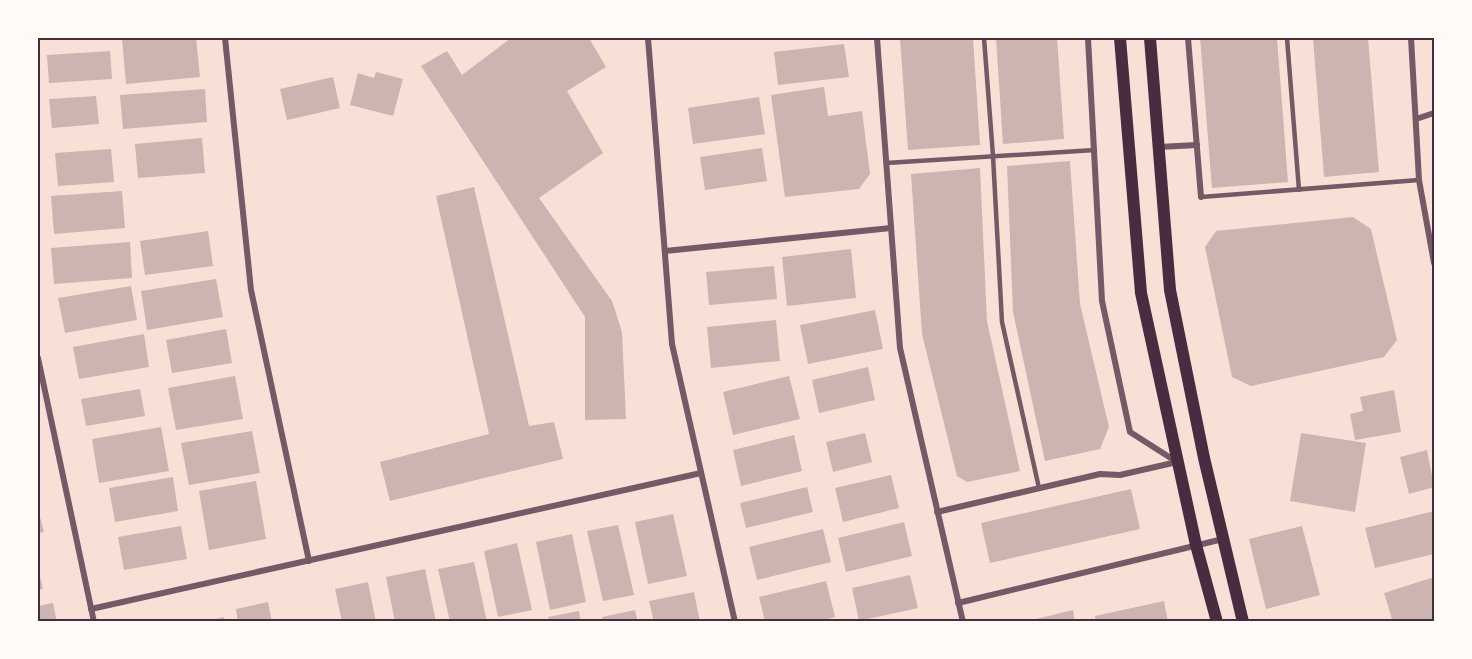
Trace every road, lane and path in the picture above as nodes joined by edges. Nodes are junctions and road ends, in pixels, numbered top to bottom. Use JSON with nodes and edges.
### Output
{"nodes":[{"id":1,"x":225,"y":38,"type":"edge"},
{"id":2,"x":648,"y":38,"type":"edge"},
{"id":3,"x":877,"y":38,"type":"edge"},
{"id":4,"x":984,"y":38,"type":"edge"},
{"id":5,"x":1088,"y":38,"type":"edge"},
{"id":6,"x":1120,"y":38,"type":"edge"},
{"id":7,"x":1150,"y":38,"type":"edge"},
{"id":8,"x":1188,"y":38,"type":"edge"},
{"id":9,"x":1287,"y":38,"type":"edge"},
{"id":10,"x":1411,"y":38,"type":"edge"},
{"id":11,"x":1434,"y":113,"type":"edge"},
{"id":12,"x":1416,"y":119,"type":"junction"},
{"id":13,"x":1197,"y":145,"type":"junction"},
{"id":14,"x":1158,"y":147,"type":"junction"},
{"id":15,"x":1095,"y":150,"type":"junction"},
{"id":16,"x":993,"y":156,"type":"junction"},
{"id":17,"x":886,"y":163,"type":"junction"},
{"id":18,"x":1419,"y":180,"type":"junction"},
{"id":19,"x":1299,"y":190,"type":"junction"},
{"id":20,"x":1201,"y":198,"type":"joint"},
{"id":21,"x":891,"y":228,"type":"junction"},
{"id":22,"x":665,"y":251,"type":"junction"},
{"id":23,"x":1434,"y":264,"type":"edge"},
{"id":24,"x":38,"y":358,"type":"edge"},
{"id":25,"x":1177,"y":462,"type":"junction"},
{"id":26,"x":701,"y":473,"type":"junction"},
{"id":27,"x":1039,"y":488,"type":"junction"},
{"id":28,"x":937,"y":512,"type":"junction"},
{"id":29,"x":1223,"y":539,"type":"junction"},
{"id":30,"x":1196,"y":545,"type":"junction"},
{"id":31,"x":309,"y":561,"type":"junction"},
{"id":32,"x":958,"y":603,"type":"junction"},
{"id":33,"x":91,"y":609,"type":"junction"},
{"id":34,"x":94,"y":621,"type":"edge"},
{"id":35,"x":735,"y":621,"type":"edge"},
{"id":36,"x":963,"y":621,"type":"edge"},
{"id":37,"x":1217,"y":621,"type":"edge"},
{"id":38,"x":1243,"y":621,"type":"edge"}],
"edges":[{"from":1,"to":31,"type":"street"},
{"from":2,"to":22,"type":"street"},
{"from":3,"to":17,"type":"street"},
{"from":4,"to":16,"type":"lane"},
{"from":5,"to":15,"type":"street"},
{"from":6,"to":25,"type":"main road"},
{"from":7,"to":14,"type":"main road"},
{"from":8,"to":13,"type":"street"},
{"from":9,"to":19,"type":"lane"},
{"from":10,"to":12,"type":"street"},
{"from":11,"to":12,"type":"street"},
{"from":12,"to":18,"type":"street"},
{"from":13,"to":14,"type":"street"},
{"from":13,"to":20,"type":"street"},
{"from":14,"to":29,"type":"main road"},
{"from":15,"to":16,"type":"lane"},
{"from":15,"to":25,"type":"street"},
{"from":16,"to":17,"type":"lane"},
{"from":16,"to":27,"type":"lane"},
{"from":17,"to":21,"type":"street"},
{"from":18,"to":19,"type":"lane"},
{"from":18,"to":23,"type":"street"},
{"from":19,"to":20,"type":"lane"},
{"from":21,"to":22,"type":"street"},
{"from":21,"to":28,"type":"street"},
{"from":22,"to":26,"type":"street"},
{"from":24,"to":33,"type":"street"},
{"from":25,"to":27,"type":"street"},
{"from":25,"to":30,"type":"main road"},
{"from":26,"to":31,"type":"street"},
{"from":26,"to":35,"type":"street"},
{"from":27,"to":28,"type":"street"},
{"from":28,"to":32,"type":"street"},
{"from":29,"to":30,"type":"street"},
{"from":29,"to":38,"type":"main road"},
{"from":30,"to":32,"type":"street"},
{"from":30,"to":37,"type":"main road"},
{"from":31,"to":33,"type":"street"},
{"from":32,"to":36,"type":"street"},
{"from":33,"to":34,"type":"street"}]}
